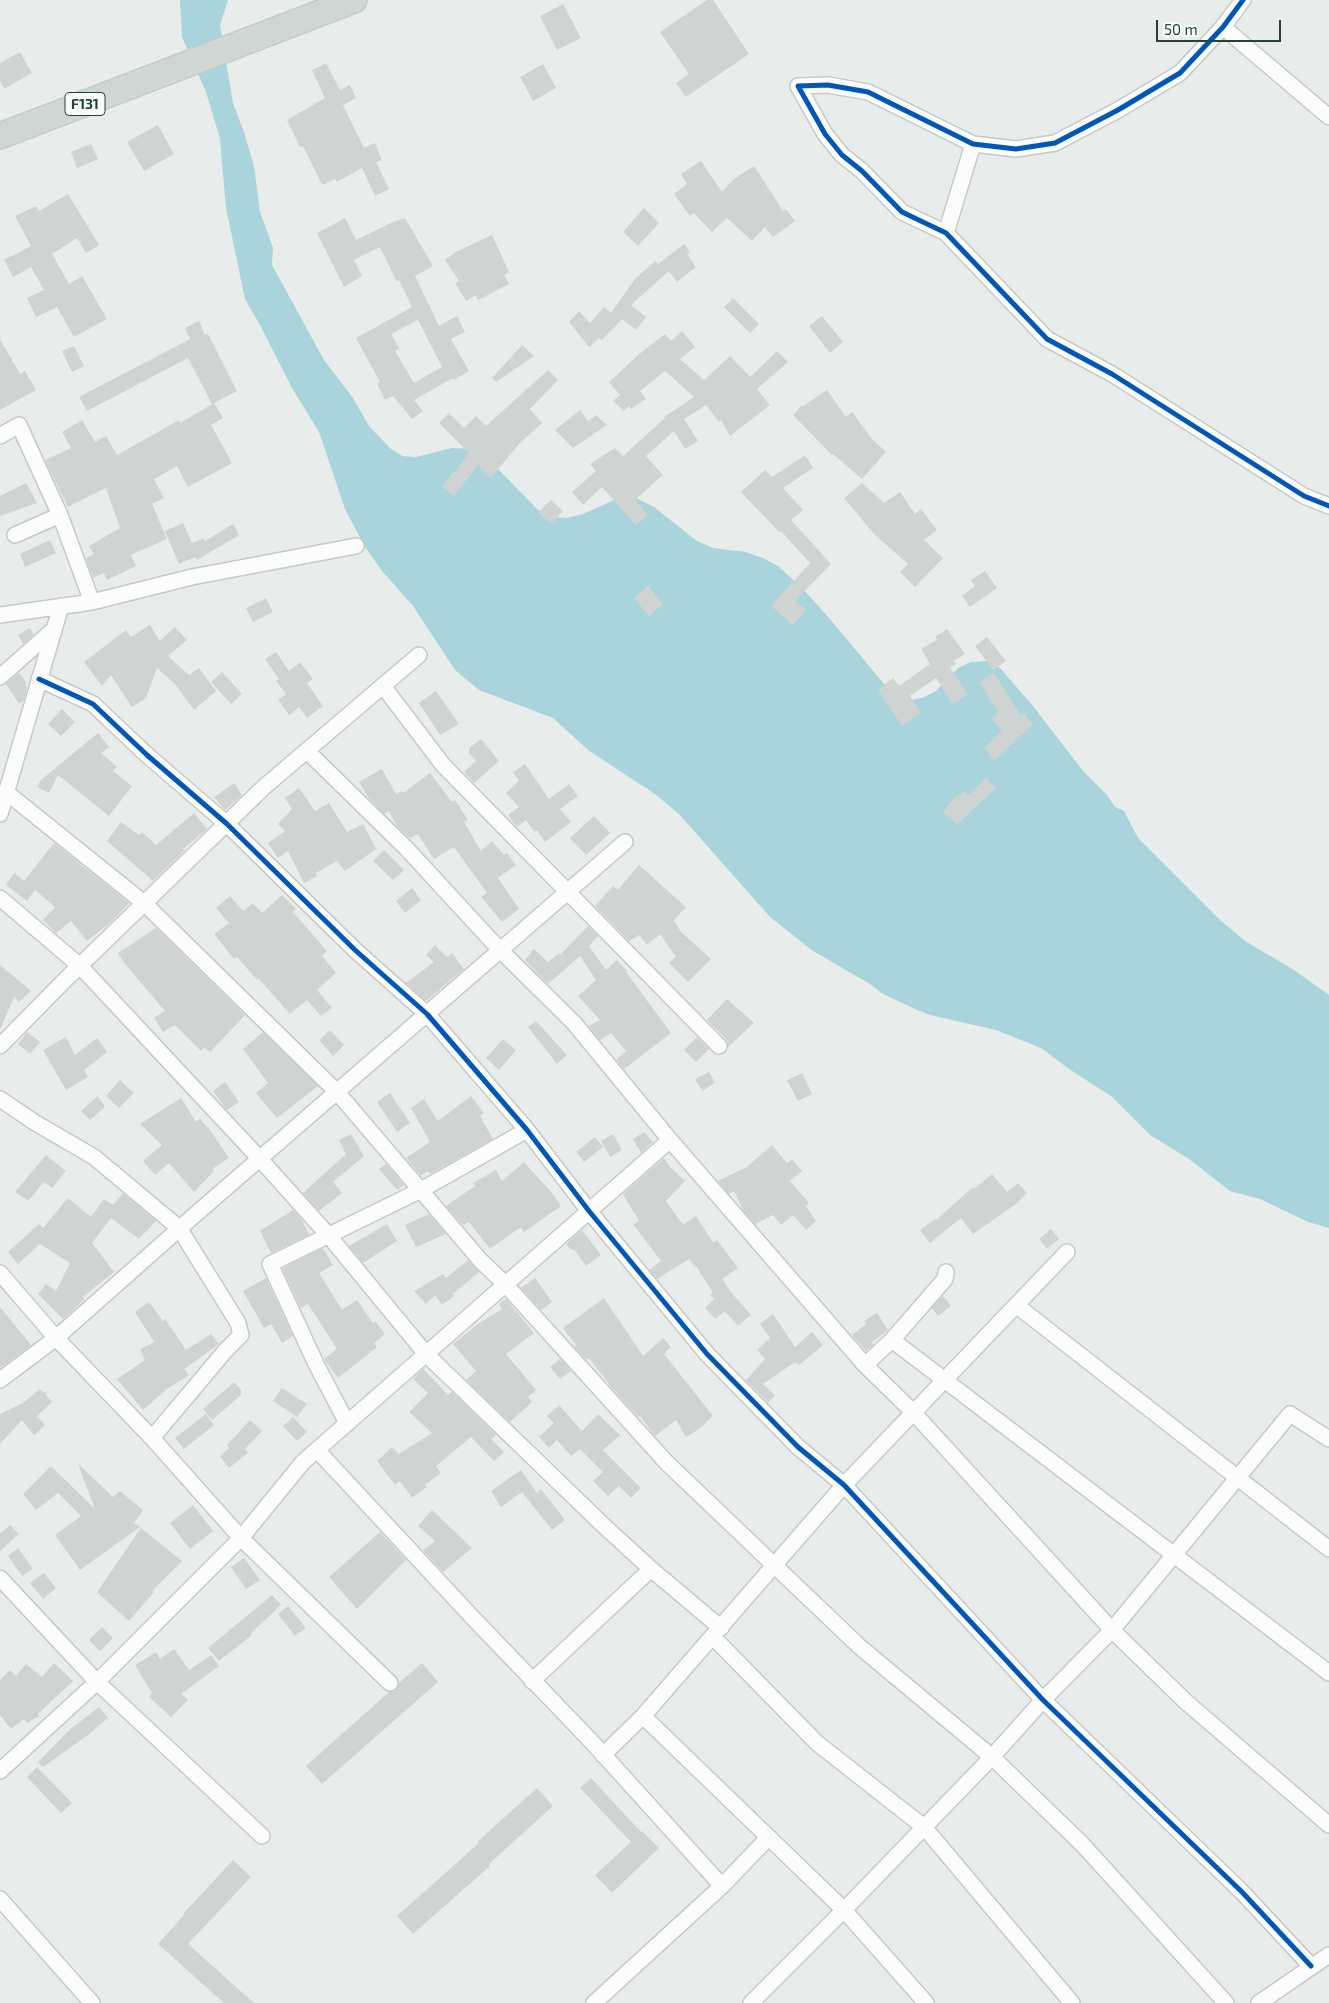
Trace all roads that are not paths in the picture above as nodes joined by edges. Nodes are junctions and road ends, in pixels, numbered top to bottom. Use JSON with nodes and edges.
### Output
{"nodes":[{"id":1,"x":354,"y":0,"type":"edge"},
{"id":2,"x":1243,"y":0,"type":"edge"},
{"id":3,"x":1223,"y":26,"type":"junction"},
{"id":4,"x":1329,"y":116,"type":"edge"},
{"id":5,"x":0,"y":136,"type":"edge"},
{"id":6,"x":973,"y":144,"type":"junction"},
{"id":7,"x":946,"y":233,"type":"junction"},
{"id":8,"x":0,"y":436,"type":"edge"},
{"id":9,"x":1329,"y":506,"type":"edge"},
{"id":10,"x":60,"y":515,"type":"junction"},
{"id":11,"x":15,"y":535,"type":"dead end"},
{"id":12,"x":356,"y":546,"type":"dead end"},
{"id":13,"x":92,"y":602,"type":"junction"},
{"id":14,"x":61,"y":606,"type":"junction"},
{"id":15,"x":0,"y":615,"type":"edge"},
{"id":16,"x":54,"y":630,"type":"junction"},
{"id":17,"x":419,"y":655,"type":"dead end"},
{"id":18,"x":0,"y":677,"type":"edge"},
{"id":19,"x":39,"y":679,"type":"junction"},
{"id":20,"x":383,"y":686,"type":"junction"},
{"id":21,"x":307,"y":751,"type":"junction"},
{"id":22,"x":6,"y":792,"type":"junction"},
{"id":23,"x":0,"y":814,"type":"edge"},
{"id":24,"x":227,"y":824,"type":"junction"},
{"id":25,"x":625,"y":842,"type":"dead end"},
{"id":26,"x":568,"y":891,"type":"junction"},
{"id":27,"x":0,"y":898,"type":"edge"},
{"id":28,"x":144,"y":903,"type":"junction"},
{"id":29,"x":500,"y":950,"type":"junction"},
{"id":30,"x":80,"y":966,"type":"junction"},
{"id":31,"x":427,"y":1014,"type":"junction"},
{"id":32,"x":0,"y":1046,"type":"edge"},
{"id":33,"x":720,"y":1046,"type":"dead end"},
{"id":34,"x":337,"y":1092,"type":"junction"},
{"id":35,"x":0,"y":1099,"type":"edge"},
{"id":36,"x":527,"y":1130,"type":"junction"},
{"id":37,"x":670,"y":1140,"type":"junction"},
{"id":38,"x":260,"y":1158,"type":"junction"},
{"id":39,"x":421,"y":1190,"type":"junction"},
{"id":40,"x":590,"y":1210,"type":"junction"},
{"id":41,"x":179,"y":1228,"type":"junction"},
{"id":42,"x":329,"y":1236,"type":"junction"},
{"id":43,"x":1067,"y":1252,"type":"dead end"},
{"id":44,"x":0,"y":1272,"type":"edge"},
{"id":45,"x":946,"y":1272,"type":"dead end"},
{"id":46,"x":505,"y":1284,"type":"junction"},
{"id":47,"x":1016,"y":1305,"type":"junction"},
{"id":48,"x":56,"y":1338,"type":"junction"},
{"id":49,"x":892,"y":1340,"type":"junction"},
{"id":50,"x":426,"y":1354,"type":"junction"},
{"id":51,"x":865,"y":1366,"type":"junction"},
{"id":52,"x":945,"y":1379,"type":"junction"},
{"id":53,"x":0,"y":1380,"type":"edge"},
{"id":54,"x":913,"y":1412,"type":"junction"},
{"id":55,"x":347,"y":1423,"type":"junction"},
{"id":56,"x":152,"y":1438,"type":"junction"},
{"id":57,"x":1329,"y":1440,"type":"edge"},
{"id":58,"x":317,"y":1450,"type":"junction"},
{"id":59,"x":1237,"y":1478,"type":"junction"},
{"id":60,"x":844,"y":1485,"type":"junction"},
{"id":61,"x":241,"y":1538,"type":"junction"},
{"id":62,"x":1329,"y":1549,"type":"edge"},
{"id":63,"x":1173,"y":1556,"type":"junction"},
{"id":64,"x":774,"y":1565,"type":"junction"},
{"id":65,"x":651,"y":1569,"type":"junction"},
{"id":66,"x":0,"y":1578,"type":"edge"},
{"id":67,"x":1112,"y":1630,"type":"junction"},
{"id":68,"x":717,"y":1632,"type":"junction"},
{"id":69,"x":1329,"y":1673,"type":"edge"},
{"id":70,"x":532,"y":1681,"type":"junction"},
{"id":71,"x":97,"y":1682,"type":"junction"},
{"id":72,"x":390,"y":1683,"type":"dead end"},
{"id":73,"x":1043,"y":1700,"type":"junction"},
{"id":74,"x":642,"y":1716,"type":"junction"},
{"id":75,"x":603,"y":1755,"type":"junction"},
{"id":76,"x":992,"y":1757,"type":"junction"},
{"id":77,"x":0,"y":1771,"type":"edge"},
{"id":78,"x":1329,"y":1825,"type":"edge"},
{"id":79,"x":924,"y":1827,"type":"junction"},
{"id":80,"x":262,"y":1836,"type":"dead end"},
{"id":81,"x":768,"y":1838,"type":"junction"},
{"id":82,"x":722,"y":1886,"type":"junction"},
{"id":83,"x":0,"y":1900,"type":"edge"},
{"id":84,"x":844,"y":1910,"type":"junction"},
{"id":85,"x":1329,"y":1955,"type":"edge"},
{"id":86,"x":1311,"y":1966,"type":"junction"},
{"id":87,"x":922,"y":2001,"type":"edge"},
{"id":88,"x":92,"y":2003,"type":"edge"},
{"id":89,"x":594,"y":2003,"type":"edge"},
{"id":90,"x":751,"y":2003,"type":"edge"},
{"id":91,"x":1072,"y":2003,"type":"edge"},
{"id":92,"x":1226,"y":2003,"type":"edge"},
{"id":93,"x":1258,"y":2003,"type":"edge"}],
"edges":[{"from":1,"to":5,"type":"main road","number":"F131"},
{"from":2,"to":3,"type":"street"},
{"from":3,"to":4,"type":"street"},
{"from":3,"to":6,"type":"street"},
{"from":6,"to":7,"type":"street"},
{"from":6,"to":7,"type":"street"},
{"from":7,"to":9,"type":"street"},
{"from":8,"to":10,"type":"street"},
{"from":10,"to":11,"type":"street"},
{"from":10,"to":13,"type":"street"},
{"from":12,"to":13,"type":"street"},
{"from":13,"to":14,"type":"street"},
{"from":14,"to":15,"type":"street"},
{"from":14,"to":16,"type":"street"},
{"from":16,"to":18,"type":"street"},
{"from":16,"to":19,"type":"street"},
{"from":17,"to":20,"type":"street"},
{"from":19,"to":22,"type":"street"},
{"from":19,"to":24,"type":"street"},
{"from":20,"to":21,"type":"street"},
{"from":20,"to":26,"type":"street"},
{"from":21,"to":24,"type":"street"},
{"from":21,"to":29,"type":"street"},
{"from":22,"to":23,"type":"street"},
{"from":22,"to":28,"type":"street"},
{"from":24,"to":28,"type":"street"},
{"from":24,"to":31,"type":"street"},
{"from":25,"to":26,"type":"street"},
{"from":26,"to":29,"type":"street"},
{"from":26,"to":33,"type":"street"},
{"from":27,"to":30,"type":"street"},
{"from":28,"to":30,"type":"street"},
{"from":28,"to":34,"type":"street"},
{"from":29,"to":31,"type":"street"},
{"from":29,"to":37,"type":"street"},
{"from":30,"to":32,"type":"street"},
{"from":30,"to":38,"type":"street"},
{"from":31,"to":34,"type":"street"},
{"from":31,"to":36,"type":"street"},
{"from":34,"to":38,"type":"street"},
{"from":34,"to":39,"type":"street"},
{"from":35,"to":41,"type":"street"},
{"from":36,"to":39,"type":"street"},
{"from":36,"to":40,"type":"street"},
{"from":37,"to":40,"type":"street"},
{"from":37,"to":51,"type":"street"},
{"from":38,"to":41,"type":"street"},
{"from":38,"to":42,"type":"street"},
{"from":39,"to":42,"type":"street"},
{"from":39,"to":46,"type":"street"},
{"from":40,"to":46,"type":"street"},
{"from":40,"to":60,"type":"street"},
{"from":41,"to":48,"type":"street"},
{"from":41,"to":56,"type":"street"},
{"from":42,"to":50,"type":"street"},
{"from":42,"to":55,"type":"street"},
{"from":43,"to":47,"type":"street"},
{"from":44,"to":48,"type":"street"},
{"from":45,"to":49,"type":"street"},
{"from":46,"to":50,"type":"street"},
{"from":46,"to":64,"type":"street"},
{"from":47,"to":52,"type":"street"},
{"from":47,"to":59,"type":"street"},
{"from":48,"to":53,"type":"street"},
{"from":48,"to":56,"type":"street"},
{"from":49,"to":51,"type":"street"},
{"from":49,"to":52,"type":"street"},
{"from":50,"to":55,"type":"street"},
{"from":50,"to":65,"type":"street"},
{"from":51,"to":54,"type":"street"},
{"from":52,"to":54,"type":"street"},
{"from":52,"to":63,"type":"street"},
{"from":54,"to":60,"type":"street"},
{"from":54,"to":67,"type":"street"},
{"from":55,"to":58,"type":"street"},
{"from":56,"to":61,"type":"street"},
{"from":57,"to":59,"type":"street"},
{"from":58,"to":61,"type":"street"},
{"from":58,"to":70,"type":"street"},
{"from":59,"to":62,"type":"street"},
{"from":59,"to":63,"type":"street"},
{"from":60,"to":64,"type":"street"},
{"from":60,"to":73,"type":"street"},
{"from":61,"to":71,"type":"street"},
{"from":61,"to":72,"type":"street"},
{"from":63,"to":67,"type":"street"},
{"from":63,"to":69,"type":"street"},
{"from":64,"to":68,"type":"street"},
{"from":64,"to":76,"type":"street"},
{"from":65,"to":68,"type":"street"},
{"from":65,"to":70,"type":"street"},
{"from":66,"to":71,"type":"street"},
{"from":67,"to":73,"type":"street"},
{"from":67,"to":78,"type":"street"},
{"from":68,"to":74,"type":"street"},
{"from":68,"to":79,"type":"street"},
{"from":70,"to":75,"type":"street"},
{"from":71,"to":77,"type":"street"},
{"from":71,"to":80,"type":"street"},
{"from":73,"to":76,"type":"street"},
{"from":73,"to":86,"type":"street"},
{"from":74,"to":75,"type":"street"},
{"from":74,"to":81,"type":"street"},
{"from":75,"to":82,"type":"street"},
{"from":76,"to":79,"type":"street"},
{"from":76,"to":92,"type":"street"},
{"from":79,"to":84,"type":"street"},
{"from":79,"to":91,"type":"street"},
{"from":81,"to":82,"type":"street"},
{"from":81,"to":84,"type":"street"},
{"from":82,"to":89,"type":"street"},
{"from":83,"to":88,"type":"street"},
{"from":84,"to":87,"type":"street"},
{"from":84,"to":90,"type":"street"},
{"from":85,"to":86,"type":"street"},
{"from":86,"to":93,"type":"street"}]}
